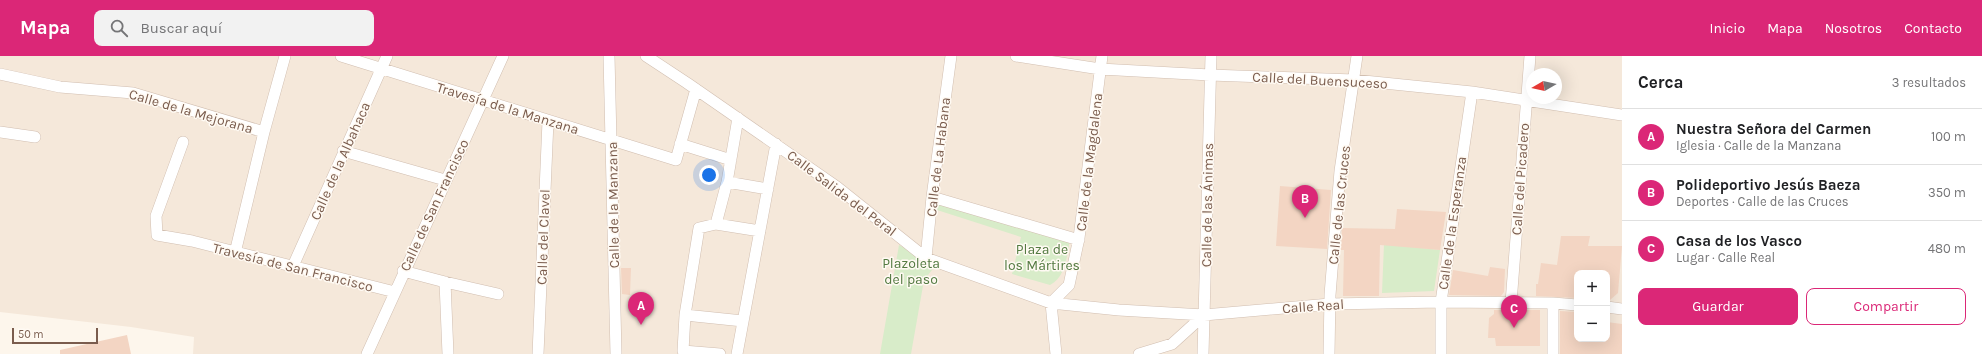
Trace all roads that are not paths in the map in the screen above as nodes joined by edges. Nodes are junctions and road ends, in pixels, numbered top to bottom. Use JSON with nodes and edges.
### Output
{"nodes":[{"id":1,"x":285,"y":56,"type":"edge"},
{"id":2,"x":341,"y":56,"type":"edge"},
{"id":3,"x":388,"y":56,"type":"edge"},
{"id":4,"x":503,"y":56,"type":"edge"},
{"id":5,"x":609,"y":56,"type":"edge"},
{"id":6,"x":646,"y":56,"type":"edge"},
{"id":7,"x":951,"y":56,"type":"edge"},
{"id":8,"x":1016,"y":56,"type":"edge"},
{"id":9,"x":1102,"y":56,"type":"edge"},
{"id":10,"x":1211,"y":56,"type":"edge"},
{"id":11,"x":1357,"y":56,"type":"edge"},
{"id":12,"x":1530,"y":56,"type":"edge"},
{"id":13,"x":1529,"y":68,"type":"edge"},
{"id":14,"x":382,"y":69,"type":"junction"},
{"id":15,"x":1100,"y":69,"type":"junction"},
{"id":16,"x":0,"y":74,"type":"edge"},
{"id":17,"x":1210,"y":75,"type":"junction"},
{"id":18,"x":1354,"y":80,"type":"junction"},
{"id":19,"x":696,"y":89,"type":"junction"},
{"id":20,"x":1472,"y":92,"type":"junction"},
{"id":21,"x":483,"y":101,"type":"junction"},
{"id":22,"x":1526,"y":101,"type":"joint"},
{"id":23,"x":1545,"y":104,"type":"edge"},
{"id":24,"x":1622,"y":116,"type":"edge"},
{"id":25,"x":738,"y":118,"type":"junction"},
{"id":26,"x":548,"y":121,"type":"junction"},
{"id":27,"x":0,"y":132,"type":"edge"},
{"id":28,"x":264,"y":132,"type":"junction"},
{"id":29,"x":35,"y":137,"type":"dead end"},
{"id":30,"x":612,"y":140,"type":"junction"},
{"id":31,"x":183,"y":142,"type":"dead end"},
{"id":32,"x":680,"y":144,"type":"junction"},
{"id":33,"x":776,"y":144,"type":"junction"},
{"id":34,"x":343,"y":151,"type":"junction"},
{"id":35,"x":731,"y":160,"type":"junction"},
{"id":36,"x":445,"y":180,"type":"junction"},
{"id":37,"x":727,"y":182,"type":"junction"},
{"id":38,"x":768,"y":189,"type":"junction"},
{"id":39,"x":932,"y":197,"type":"junction"},
{"id":40,"x":716,"y":224,"type":"junction"},
{"id":41,"x":760,"y":231,"type":"junction"},
{"id":42,"x":1079,"y":240,"type":"junction"},
{"id":43,"x":235,"y":253,"type":"junction"},
{"id":44,"x":926,"y":258,"type":"junction"},
{"id":45,"x":292,"y":266,"type":"junction"},
{"id":46,"x":403,"y":270,"type":"junction"},
{"id":47,"x":445,"y":282,"type":"junction"},
{"id":48,"x":395,"y":292,"type":"junction"},
{"id":49,"x":498,"y":294,"type":"dead end"},
{"id":50,"x":1441,"y":302,"type":"junction"},
{"id":51,"x":1051,"y":303,"type":"junction"},
{"id":52,"x":1511,"y":303,"type":"junction"},
{"id":53,"x":1553,"y":303,"type":"junction"},
{"id":54,"x":1330,"y":304,"type":"junction"},
{"id":55,"x":1574,"y":305,"type":"edge"},
{"id":56,"x":1610,"y":307,"type":"edge"},
{"id":57,"x":1622,"y":308,"type":"edge"},
{"id":58,"x":685,"y":315,"type":"junction"},
{"id":59,"x":1204,"y":315,"type":"junction"},
{"id":60,"x":743,"y":322,"type":"junction"},
{"id":61,"x":367,"y":354,"type":"edge"},
{"id":62,"x":448,"y":354,"type":"edge"},
{"id":63,"x":538,"y":354,"type":"edge"},
{"id":64,"x":616,"y":354,"type":"edge"},
{"id":65,"x":720,"y":354,"type":"edge"},
{"id":66,"x":737,"y":354,"type":"edge"},
{"id":67,"x":1056,"y":354,"type":"edge"},
{"id":68,"x":1140,"y":354,"type":"edge"},
{"id":69,"x":1203,"y":354,"type":"edge"},
{"id":70,"x":1329,"y":354,"type":"edge"},
{"id":71,"x":1441,"y":354,"type":"edge"},
{"id":72,"x":1553,"y":354,"type":"edge"}],
"edges":[{"from":1,"to":28,"type":"street"},
{"from":2,"to":14,"type":"street","name":"Travesía de la Manzana"},
{"from":3,"to":14,"type":"street","name":"Calle de la Albahaca"},
{"from":4,"to":21,"type":"street","name":"Calle de San Francisco"},
{"from":5,"to":30,"type":"street","name":"Calle de la Manzana"},
{"from":6,"to":19,"type":"street","name":"Calle Salida del Peral"},
{"from":7,"to":39,"type":"street","name":"Calle de La Habana"},
{"from":8,"to":15,"type":"street","name":"Calle del Buensuceso"},
{"from":9,"to":15,"type":"street","name":"Calle de la Magdalena"},
{"from":10,"to":17,"type":"street","name":"Calle de las Ánimas"},
{"from":11,"to":18,"type":"street","name":"Calle de las Cruces"},
{"from":12,"to":13,"type":"street","name":"Calle del Picadero"},
{"from":14,"to":21,"type":"street","name":"Travesía de la Manzana"},
{"from":14,"to":34,"type":"street","name":"Calle de la Albahaca"},
{"from":15,"to":17,"type":"street","name":"Calle del Buensuceso"},
{"from":15,"to":42,"type":"street","name":"Calle de la Magdalena"},
{"from":16,"to":28,"type":"street","name":"Calle de la Mejorana"},
{"from":17,"to":18,"type":"street","name":"Calle del Buensuceso"},
{"from":17,"to":59,"type":"street","name":"Calle de las Ánimas"},
{"from":18,"to":20,"type":"street","name":"Calle del Buensuceso"},
{"from":18,"to":54,"type":"street","name":"Calle de las Cruces"},
{"from":19,"to":25,"type":"street","name":"Calle Salida del Peral"},
{"from":19,"to":32,"type":"street"},
{"from":20,"to":22,"type":"street","name":"Calle del Buensuceso"},
{"from":20,"to":50,"type":"street","name":"Calle de la Esperanza"},
{"from":21,"to":26,"type":"street","name":"Travesía de la Manzana"},
{"from":21,"to":36,"type":"street","name":"Calle de San Francisco"},
{"from":22,"to":52,"type":"street","name":"Calle del Picadero"},
{"from":23,"to":24,"type":"street","name":"Calle del Buensuceso"},
{"from":25,"to":33,"type":"street","name":"Calle Salida del Peral"},
{"from":25,"to":35,"type":"street"},
{"from":26,"to":30,"type":"street","name":"Travesía de la Manzana"},
{"from":26,"to":63,"type":"street","name":"Calle del Clavel"},
{"from":27,"to":29,"type":"street"},
{"from":28,"to":43,"type":"street"},
{"from":30,"to":32,"type":"street","name":"Travesía de la Manzana"},
{"from":30,"to":64,"type":"street","name":"Calle de la Manzana"},
{"from":31,"to":43,"type":"street","name":"Travesía de San Francisco"},
{"from":32,"to":35,"type":"street"},
{"from":33,"to":38,"type":"street"},
{"from":33,"to":44,"type":"street","name":"Calle Salida del Peral"},
{"from":34,"to":36,"type":"street"},
{"from":34,"to":45,"type":"street","name":"Calle de la Albahaca"},
{"from":35,"to":37,"type":"street"},
{"from":36,"to":46,"type":"street","name":"Calle de San Francisco"},
{"from":37,"to":38,"type":"street"},
{"from":37,"to":40,"type":"street"},
{"from":38,"to":41,"type":"street"},
{"from":39,"to":42,"type":"street"},
{"from":39,"to":44,"type":"street","name":"Calle de La Habana"},
{"from":40,"to":41,"type":"street"},
{"from":40,"to":58,"type":"street"},
{"from":41,"to":60,"type":"street"},
{"from":42,"to":51,"type":"street","name":"Calle de la Magdalena"},
{"from":43,"to":45,"type":"street","name":"Travesía de San Francisco"},
{"from":44,"to":51,"type":"street","name":"Calle Salida del Peral"},
{"from":45,"to":48,"type":"street","name":"Travesía de San Francisco"},
{"from":46,"to":47,"type":"street"},
{"from":46,"to":48,"type":"street","name":"Calle de San Francisco"},
{"from":47,"to":49,"type":"street"},
{"from":47,"to":62,"type":"street"},
{"from":48,"to":61,"type":"street","name":"Calle de San Francisco"},
{"from":50,"to":52,"type":"street","name":"Calle Real"},
{"from":50,"to":54,"type":"street","name":"Calle Real"},
{"from":50,"to":71,"type":"street","name":"Calle de la Esperanza"},
{"from":51,"to":59,"type":"street","name":"Calle Real"},
{"from":51,"to":67,"type":"street"},
{"from":52,"to":53,"type":"street","name":"Calle Real"},
{"from":53,"to":55,"type":"street","name":"Calle Real"},
{"from":53,"to":72,"type":"street"},
{"from":54,"to":59,"type":"street","name":"Calle Real"},
{"from":54,"to":70,"type":"street","name":"Calle de las Cruces"},
{"from":56,"to":57,"type":"street"},
{"from":58,"to":60,"type":"street"},
{"from":58,"to":65,"type":"street"},
{"from":59,"to":68,"type":"street"},
{"from":59,"to":69,"type":"street","name":"Calle de las Ánimas"},
{"from":60,"to":66,"type":"street"}]}
